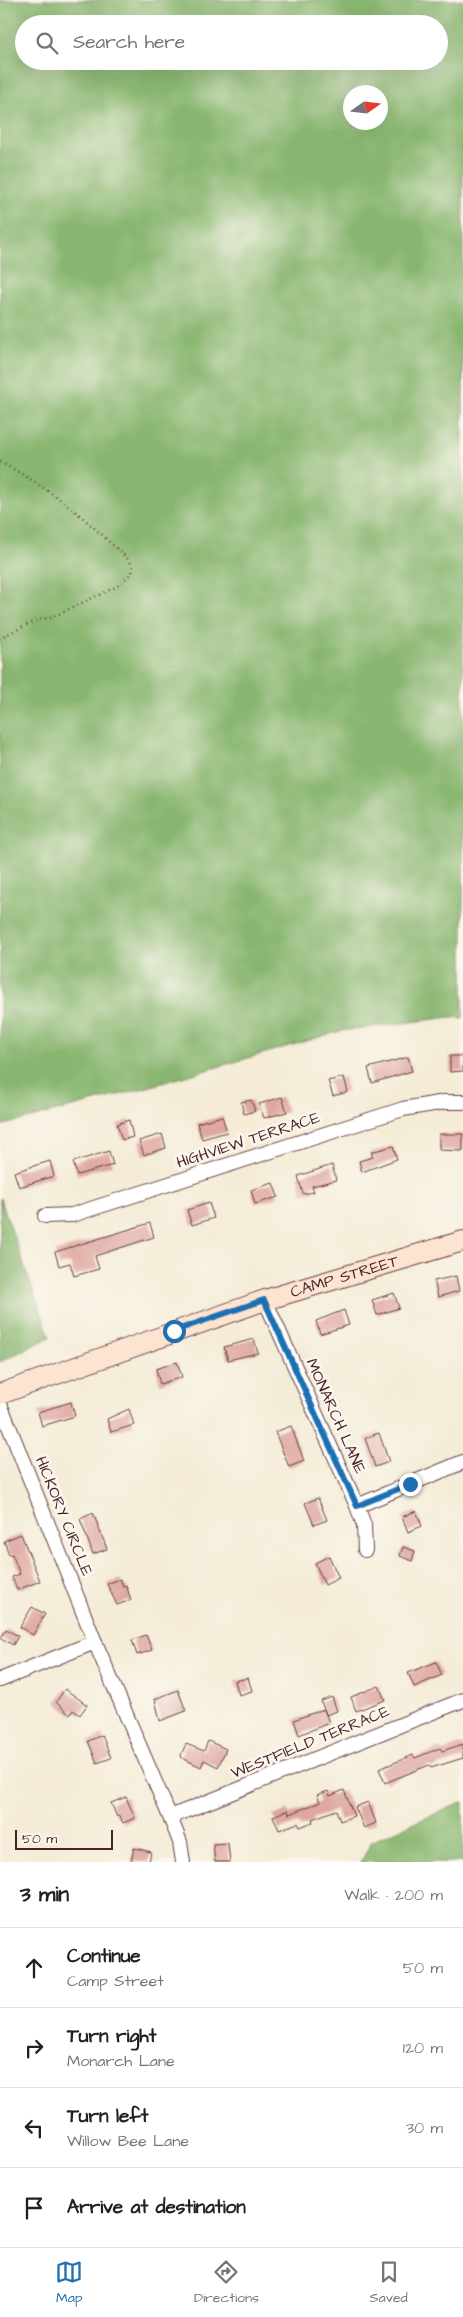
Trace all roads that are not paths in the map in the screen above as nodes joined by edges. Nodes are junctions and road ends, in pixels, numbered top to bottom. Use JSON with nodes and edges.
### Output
{"nodes":[{"id":1,"x":463,"y":1102,"type":"edge"},
{"id":2,"x":45,"y":1216,"type":"dead end"},
{"id":3,"x":463,"y":1241,"type":"edge"},
{"id":4,"x":264,"y":1300,"type":"junction"},
{"id":5,"x":0,"y":1394,"type":"edge"},
{"id":6,"x":0,"y":1404,"type":"edge"},
{"id":7,"x":463,"y":1462,"type":"edge"},
{"id":8,"x":357,"y":1506,"type":"junction"},
{"id":9,"x":365,"y":1550,"type":"dead end"},
{"id":10,"x":95,"y":1642,"type":"junction"},
{"id":11,"x":0,"y":1680,"type":"edge"},
{"id":12,"x":463,"y":1700,"type":"edge"},
{"id":13,"x":170,"y":1817,"type":"junction"},
{"id":14,"x":183,"y":1862,"type":"edge"}],
"edges":[{"from":1,"to":2,"type":"street","name":"HIGHVIEW TERRACE"},
{"from":3,"to":4,"type":"street","name":"CAMP STREET"},
{"from":4,"to":5,"type":"street","name":"CAMP STREET"},
{"from":4,"to":8,"type":"street","name":"MONARCH LANE"},
{"from":6,"to":10,"type":"street","name":"HICKORY CIRCLE"},
{"from":7,"to":8,"type":"street"},
{"from":8,"to":9,"type":"street","name":"MONARCH LANE"},
{"from":10,"to":11,"type":"street"},
{"from":10,"to":13,"type":"street","name":"HICKORY CIRCLE"},
{"from":12,"to":13,"type":"street","name":"WESTFIELD TERRACE"},
{"from":13,"to":14,"type":"street","name":"HICKORY CIRCLE"}]}
